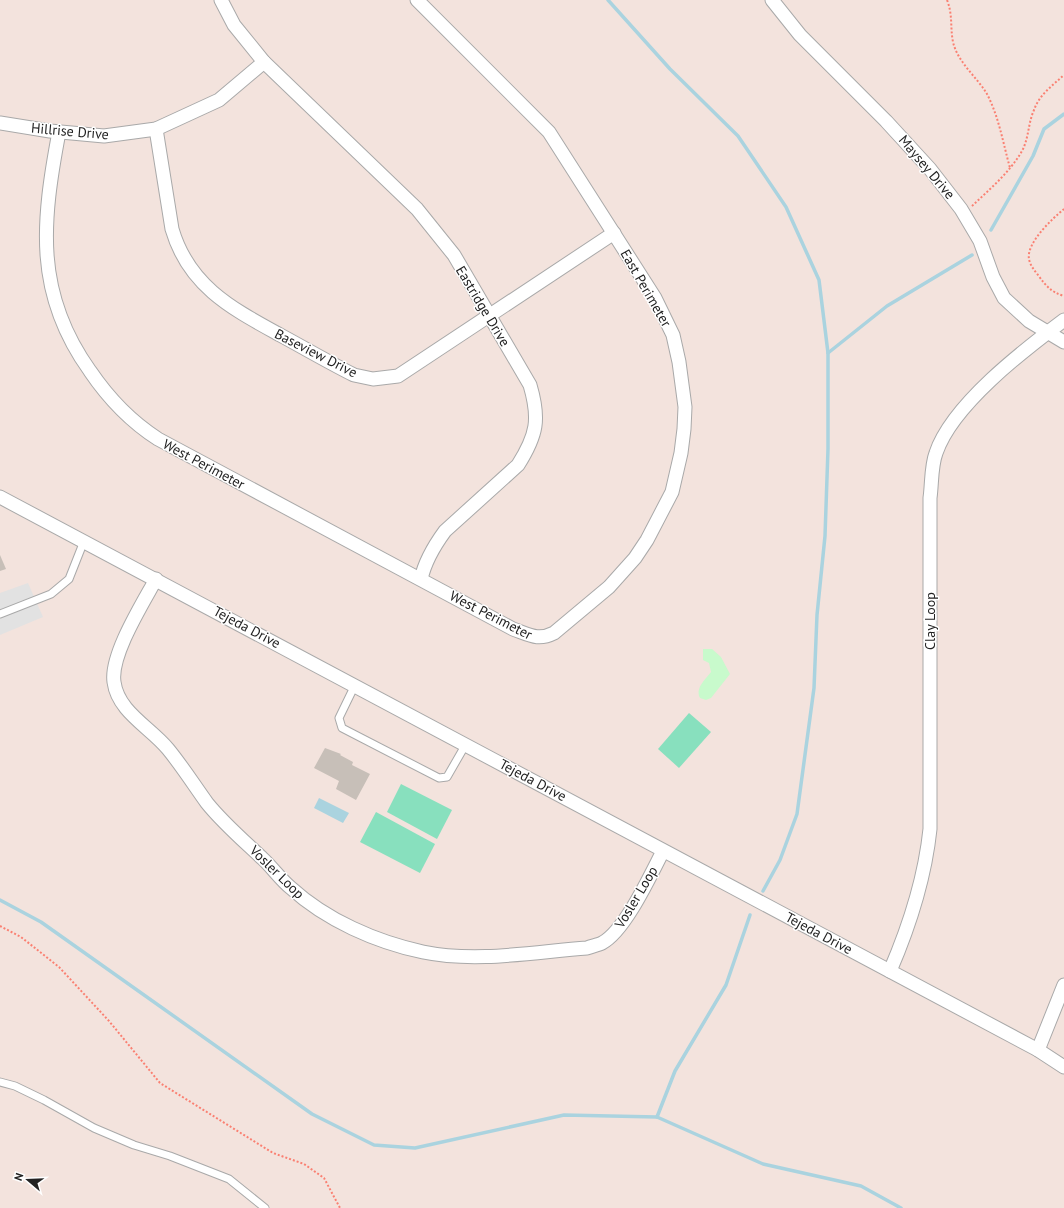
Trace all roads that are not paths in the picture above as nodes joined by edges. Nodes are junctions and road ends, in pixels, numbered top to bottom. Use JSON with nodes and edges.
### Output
{"nodes":[{"id":1,"x":221,"y":0,"type":"edge"},
{"id":2,"x":417,"y":0,"type":"edge"},
{"id":3,"x":772,"y":0,"type":"edge"},
{"id":4,"x":264,"y":62,"type":"junction"},
{"id":5,"x":0,"y":123,"type":"edge"},
{"id":6,"x":156,"y":129,"type":"junction"},
{"id":7,"x":59,"y":132,"type":"junction"},
{"id":8,"x":614,"y":233,"type":"junction"},
{"id":9,"x":489,"y":316,"type":"junction"},
{"id":10,"x":1064,"y":320,"type":"edge"},
{"id":11,"x":1047,"y":333,"type":"junction"},
{"id":12,"x":1064,"y":342,"type":"edge"},
{"id":13,"x":0,"y":497,"type":"edge"},
{"id":14,"x":84,"y":541,"type":"junction"},
{"id":15,"x":156,"y":579,"type":"junction"},
{"id":16,"x":421,"y":579,"type":"junction"},
{"id":17,"x":0,"y":614,"type":"edge"},
{"id":18,"x":559,"y":629,"type":"joint"},
{"id":19,"x":355,"y":685,"type":"junction"},
{"id":20,"x":466,"y":744,"type":"junction"},
{"id":21,"x":663,"y":851,"type":"junction"},
{"id":22,"x":890,"y":971,"type":"junction"},
{"id":23,"x":1064,"y":985,"type":"edge"},
{"id":24,"x":1038,"y":1050,"type":"junction"},
{"id":25,"x":1064,"y":1067,"type":"edge"},
{"id":26,"x":0,"y":1082,"type":"edge"},
{"id":27,"x":264,"y":1208,"type":"edge"}],
"edges":[{"from":1,"to":4,"type":"street"},
{"from":2,"to":8,"type":"street","name":"East Perimeter"},
{"from":3,"to":11,"type":"street","name":"Maysey Drive"},
{"from":4,"to":6,"type":"street","name":"Hillrise Drive"},
{"from":4,"to":9,"type":"street","name":"Eastridge Drive"},
{"from":5,"to":7,"type":"street","name":"Hillrise Drive"},
{"from":6,"to":7,"type":"street","name":"Hillrise Drive"},
{"from":6,"to":9,"type":"street","name":"Baseview Drive"},
{"from":7,"to":16,"type":"street","name":"West Perimeter"},
{"from":8,"to":9,"type":"street","name":"Baseview Drive"},
{"from":8,"to":18,"type":"street","name":"East Perimeter"},
{"from":9,"to":16,"type":"street","name":"Eastridge Drive"},
{"from":10,"to":11,"type":"street","name":"Clay Loop"},
{"from":11,"to":12,"type":"street","name":"Maysey Drive"},
{"from":11,"to":22,"type":"street","name":"Clay Loop"},
{"from":13,"to":14,"type":"street","name":"Tejeda Drive"},
{"from":14,"to":15,"type":"street","name":"Tejeda Drive"},
{"from":14,"to":17,"type":"lane"},
{"from":15,"to":19,"type":"street","name":"Tejeda Drive"},
{"from":15,"to":21,"type":"street","name":"Vosler Loop"},
{"from":16,"to":18,"type":"street","name":"West Perimeter"},
{"from":19,"to":20,"type":"street","name":"Tejeda Drive"},
{"from":19,"to":20,"type":"lane"},
{"from":20,"to":21,"type":"street","name":"Tejeda Drive"},
{"from":21,"to":22,"type":"street","name":"Tejeda Drive"},
{"from":22,"to":24,"type":"street","name":"Tejeda Drive"},
{"from":23,"to":24,"type":"street"},
{"from":24,"to":25,"type":"street","name":"Tejeda Drive"},
{"from":26,"to":27,"type":"lane"}]}
